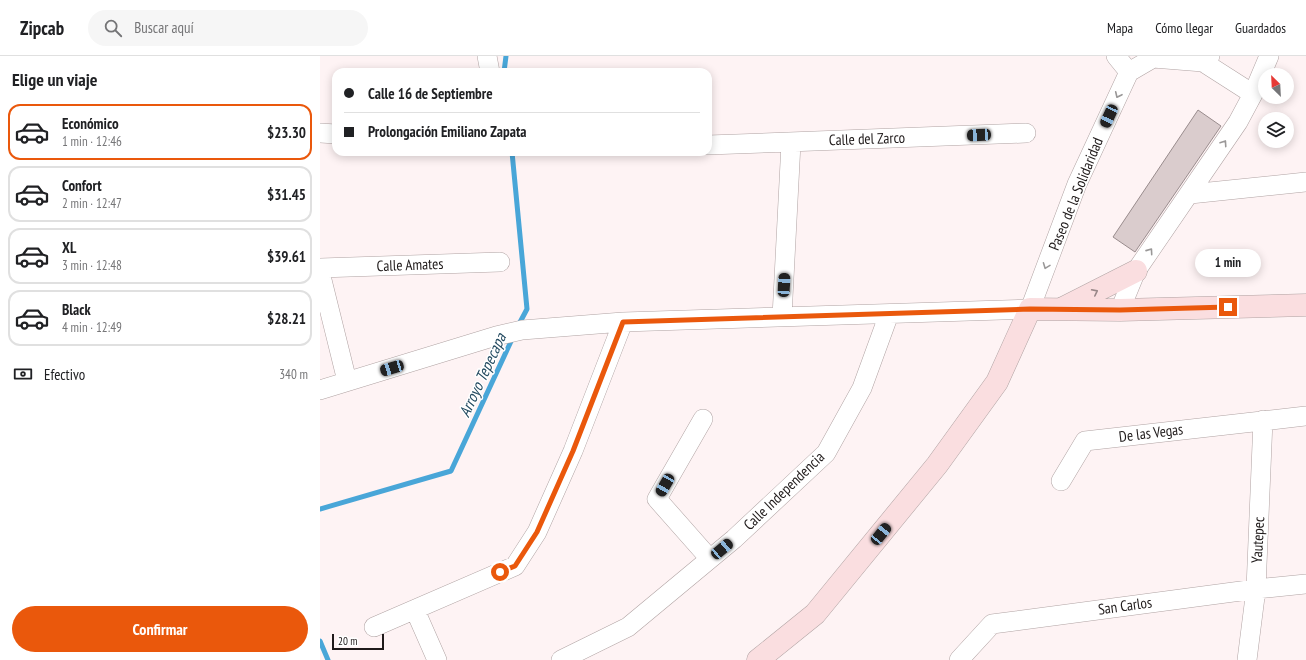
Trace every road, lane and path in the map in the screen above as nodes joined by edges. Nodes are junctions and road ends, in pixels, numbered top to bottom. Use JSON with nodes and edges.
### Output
{"nodes":[{"id":1,"x":487,"y":56,"type":"edge"},
{"id":2,"x":1116,"y":56,"type":"edge"},
{"id":3,"x":1269,"y":56,"type":"edge"},
{"id":4,"x":1152,"y":57,"type":"edge"},
{"id":5,"x":1207,"y":59,"type":"edge"},
{"id":6,"x":489,"y":68,"type":"edge"},
{"id":7,"x":1129,"y":72,"type":"junction"},
{"id":8,"x":1253,"y":94,"type":"junction"},
{"id":9,"x":1026,"y":132,"type":"dead end"},
{"id":10,"x":320,"y":133,"type":"edge"},
{"id":11,"x":332,"y":134,"type":"edge"},
{"id":12,"x":791,"y":143,"type":"junction"},
{"id":13,"x":712,"y":145,"type":"edge"},
{"id":14,"x":1306,"y":182,"type":"edge"},
{"id":15,"x":1190,"y":194,"type":"junction"},
{"id":16,"x":500,"y":262,"type":"dead end"},
{"id":17,"x":320,"y":268,"type":"edge"},
{"id":18,"x":1136,"y":271,"type":"junction"},
{"id":19,"x":320,"y":272,"type":"edge"},
{"id":20,"x":1306,"y":305,"type":"edge"},
{"id":21,"x":1030,"y":309,"type":"junction"},
{"id":22,"x":1060,"y":310,"type":"junction"},
{"id":23,"x":1120,"y":310,"type":"junction"},
{"id":24,"x":889,"y":314,"type":"junction"},
{"id":25,"x":782,"y":317,"type":"junction"},
{"id":26,"x":623,"y":322,"type":"junction"},
{"id":27,"x":348,"y":381,"type":"junction"},
{"id":28,"x":320,"y":390,"type":"edge"},
{"id":29,"x":1306,"y":416,"type":"edge"},
{"id":30,"x":703,"y":419,"type":"dead end"},
{"id":31,"x":1263,"y":420,"type":"junction"},
{"id":32,"x":1061,"y":481,"type":"dead end"},
{"id":33,"x":710,"y":559,"type":"junction"},
{"id":34,"x":1306,"y":584,"type":"edge"},
{"id":35,"x":1256,"y":589,"type":"junction"},
{"id":36,"x":415,"y":610,"type":"junction"},
{"id":37,"x":374,"y":627,"type":"dead end"},
{"id":38,"x":436,"y":660,"type":"edge"},
{"id":39,"x":561,"y":660,"type":"edge"},
{"id":40,"x":758,"y":660,"type":"edge"},
{"id":41,"x":959,"y":660,"type":"edge"},
{"id":42,"x":1247,"y":660,"type":"edge"}],
"edges":[{"from":1,"to":6,"type":"street"},
{"from":2,"to":7,"type":"street"},
{"from":3,"to":8,"type":"street"},
{"from":4,"to":5,"type":"street"},
{"from":4,"to":7,"type":"street"},
{"from":5,"to":8,"type":"street"},
{"from":7,"to":21,"type":"street","name":"Paseo de la Solidaridad","one_way":true},
{"from":15,"to":8,"type":"street","one_way":true},
{"from":9,"to":12,"type":"street","name":"Calle del Zarco"},
{"from":10,"to":11,"type":"street"},
{"from":12,"to":13,"type":"street","name":"Calle del Zarco"},
{"from":12,"to":25,"type":"street"},
{"from":14,"to":15,"type":"street"},
{"from":18,"to":15,"type":"street","one_way":true},
{"from":16,"to":17,"type":"street","name":"Calle Amates"},
{"from":22,"to":18,"type":"street","one_way":true},
{"from":18,"to":23,"type":"street"},
{"from":19,"to":27,"type":"street"},
{"from":20,"to":23,"type":"street"},
{"from":21,"to":22,"type":"street"},
{"from":21,"to":24,"type":"street"},
{"from":21,"to":40,"type":"street"},
{"from":22,"to":23,"type":"street"},
{"from":24,"to":25,"type":"street"},
{"from":24,"to":33,"type":"street","name":"Calle Independencia"},
{"from":25,"to":26,"type":"street"},
{"from":26,"to":27,"type":"street"},
{"from":26,"to":36,"type":"street"},
{"from":27,"to":28,"type":"street"},
{"from":29,"to":31,"type":"street"},
{"from":30,"to":33,"type":"street"},
{"from":31,"to":32,"type":"street","name":"De las Vegas"},
{"from":31,"to":35,"type":"street","name":"Yautepec"},
{"from":33,"to":39,"type":"street","name":"Calle Independencia"},
{"from":34,"to":35,"type":"street","name":"San Carlos"},
{"from":35,"to":41,"type":"street","name":"San Carlos"},
{"from":35,"to":42,"type":"street","name":"Yautepec"},
{"from":36,"to":37,"type":"street"},
{"from":36,"to":38,"type":"street"}]}
